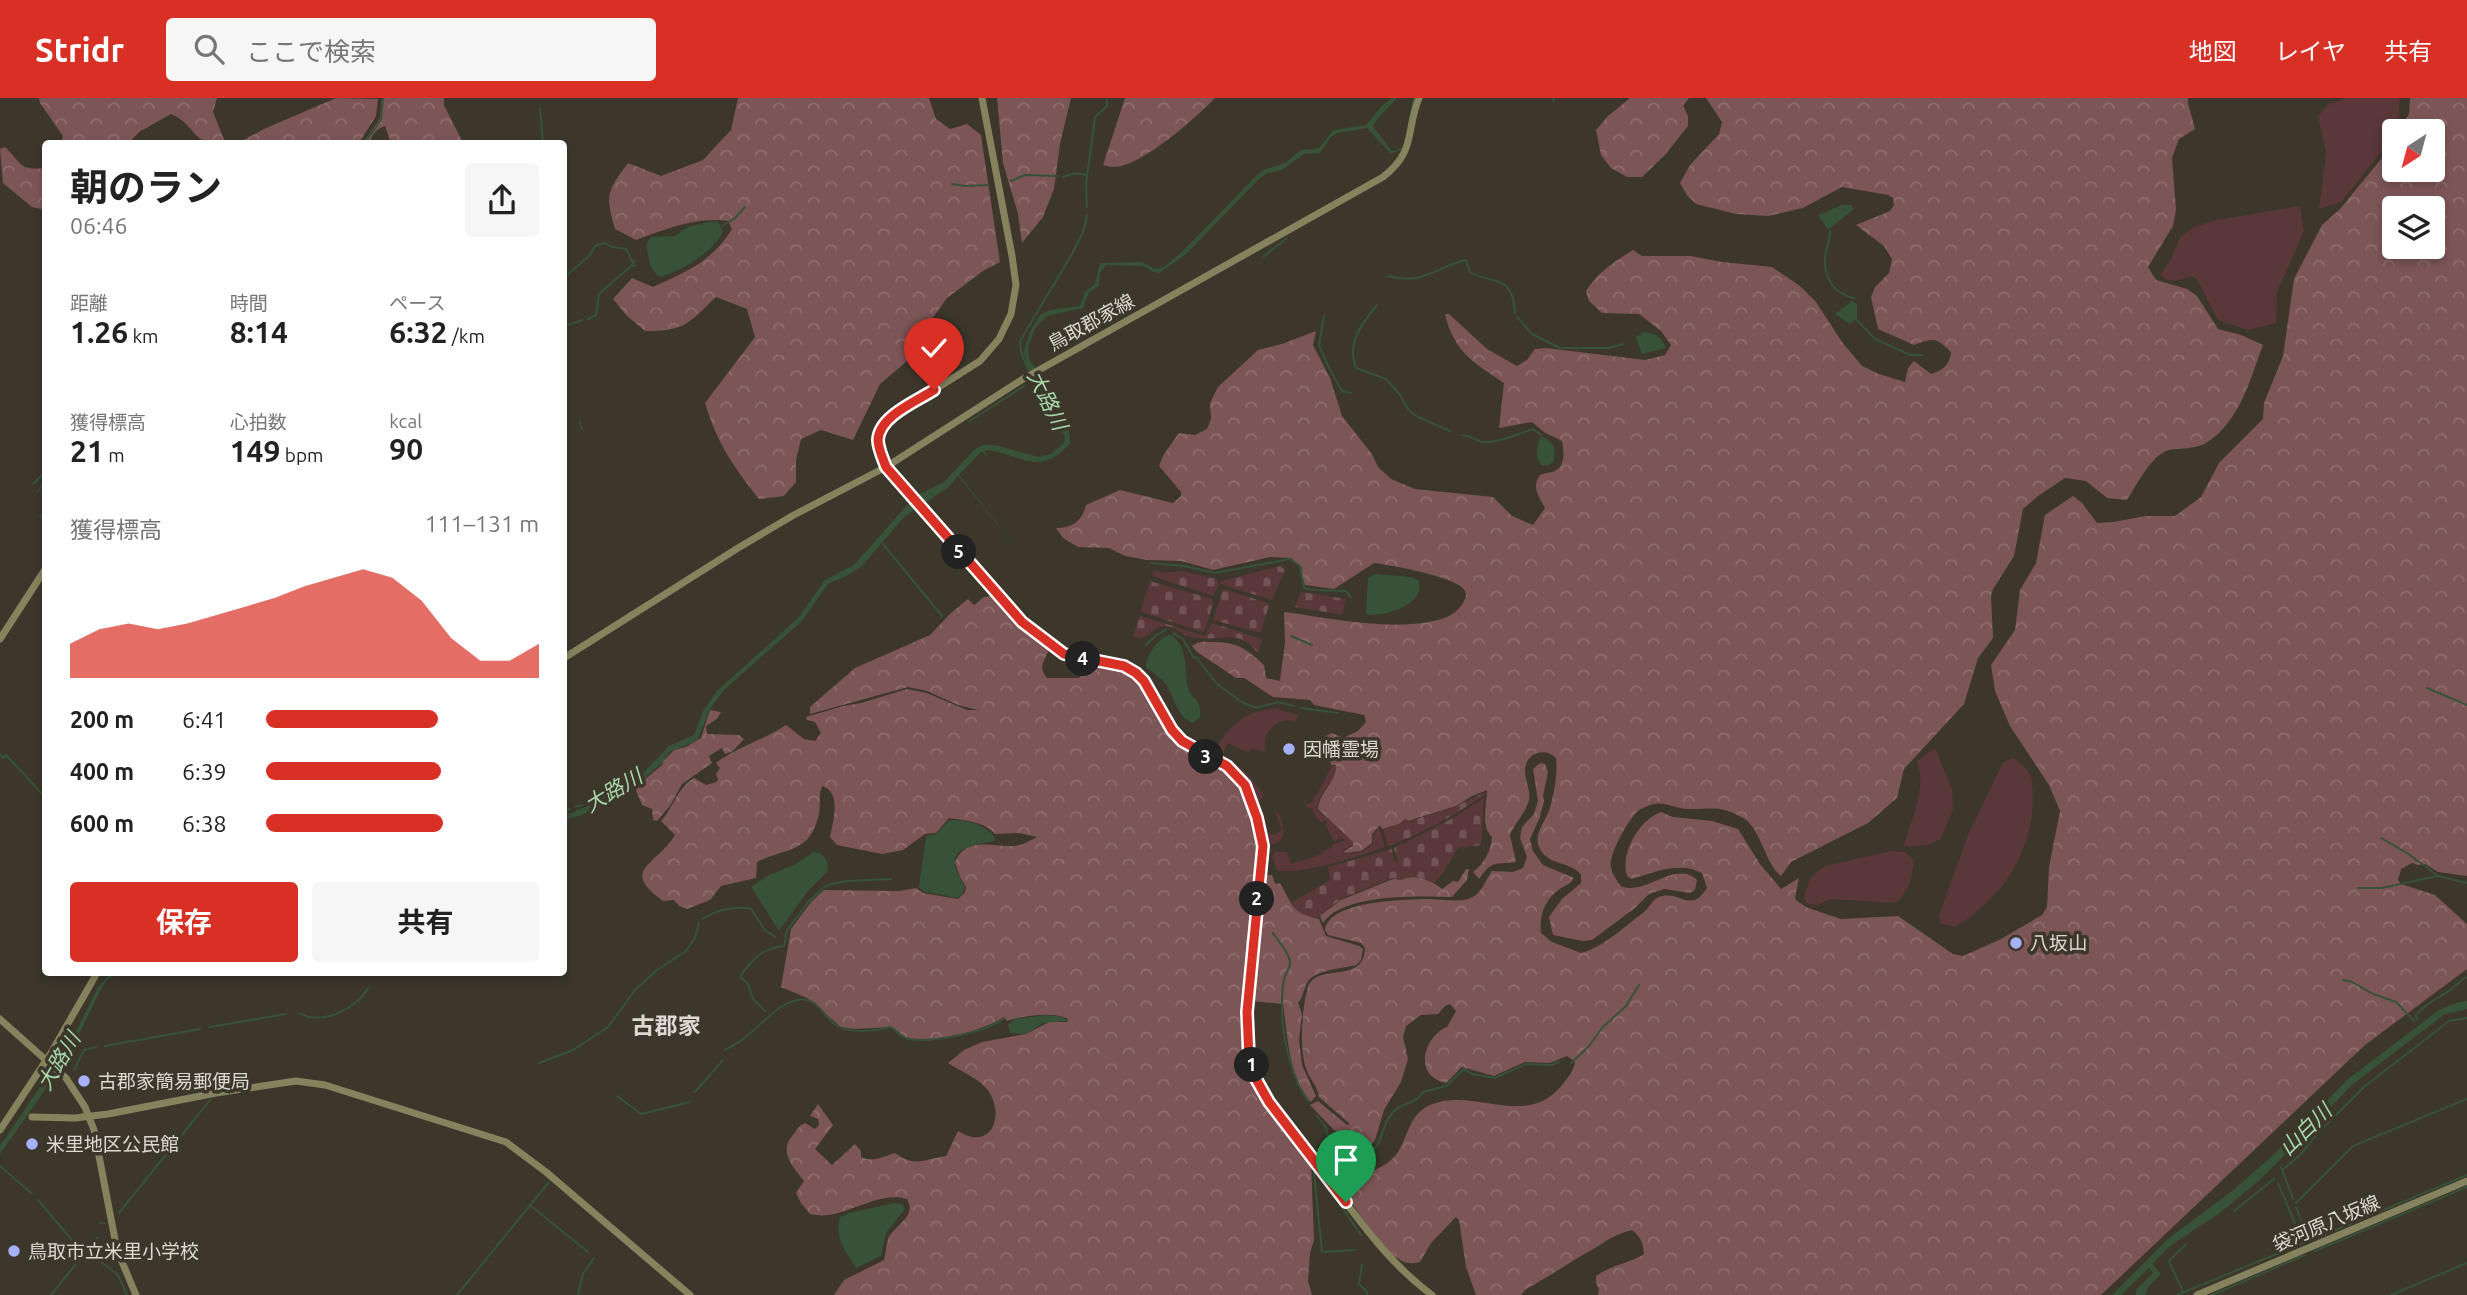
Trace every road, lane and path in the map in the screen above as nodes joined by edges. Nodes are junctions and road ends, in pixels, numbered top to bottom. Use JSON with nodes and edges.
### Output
{"nodes":[{"id":1,"x":982,"y":98,"type":"edge"},
{"id":2,"x":1419,"y":98,"type":"edge"},
{"id":3,"x":886,"y":467,"type":"junction"},
{"id":4,"x":42,"y":574,"type":"edge"},
{"id":5,"x":0,"y":639,"type":"edge"},
{"id":6,"x":567,"y":657,"type":"edge"},
{"id":7,"x":95,"y":976,"type":"edge"},
{"id":8,"x":0,"y":1019,"type":"edge"},
{"id":9,"x":49,"y":1062,"type":"junction"},
{"id":10,"x":89,"y":1116,"type":"junction"},
{"id":11,"x":32,"y":1117,"type":"dead end"},
{"id":12,"x":0,"y":1130,"type":"edge"},
{"id":13,"x":2467,"y":1181,"type":"edge"},
{"id":14,"x":136,"y":1295,"type":"edge"},
{"id":15,"x":690,"y":1295,"type":"edge"},
{"id":16,"x":1432,"y":1295,"type":"edge"},
{"id":17,"x":2197,"y":1295,"type":"edge"}],
"edges":[{"from":1,"to":3,"type":"street"},
{"from":2,"to":3,"type":"street","name":"鳥取郡家線"},
{"from":3,"to":6,"type":"street","name":"鳥取郡家線"},
{"from":3,"to":16,"type":"street"},
{"from":4,"to":5,"type":"street"},
{"from":7,"to":9,"type":"street"},
{"from":8,"to":9,"type":"street"},
{"from":9,"to":10,"type":"street"},
{"from":9,"to":12,"type":"street"},
{"from":10,"to":11,"type":"street"},
{"from":10,"to":14,"type":"street"},
{"from":10,"to":15,"type":"street"},
{"from":13,"to":17,"type":"street","name":"袋河原八坂線"}]}
